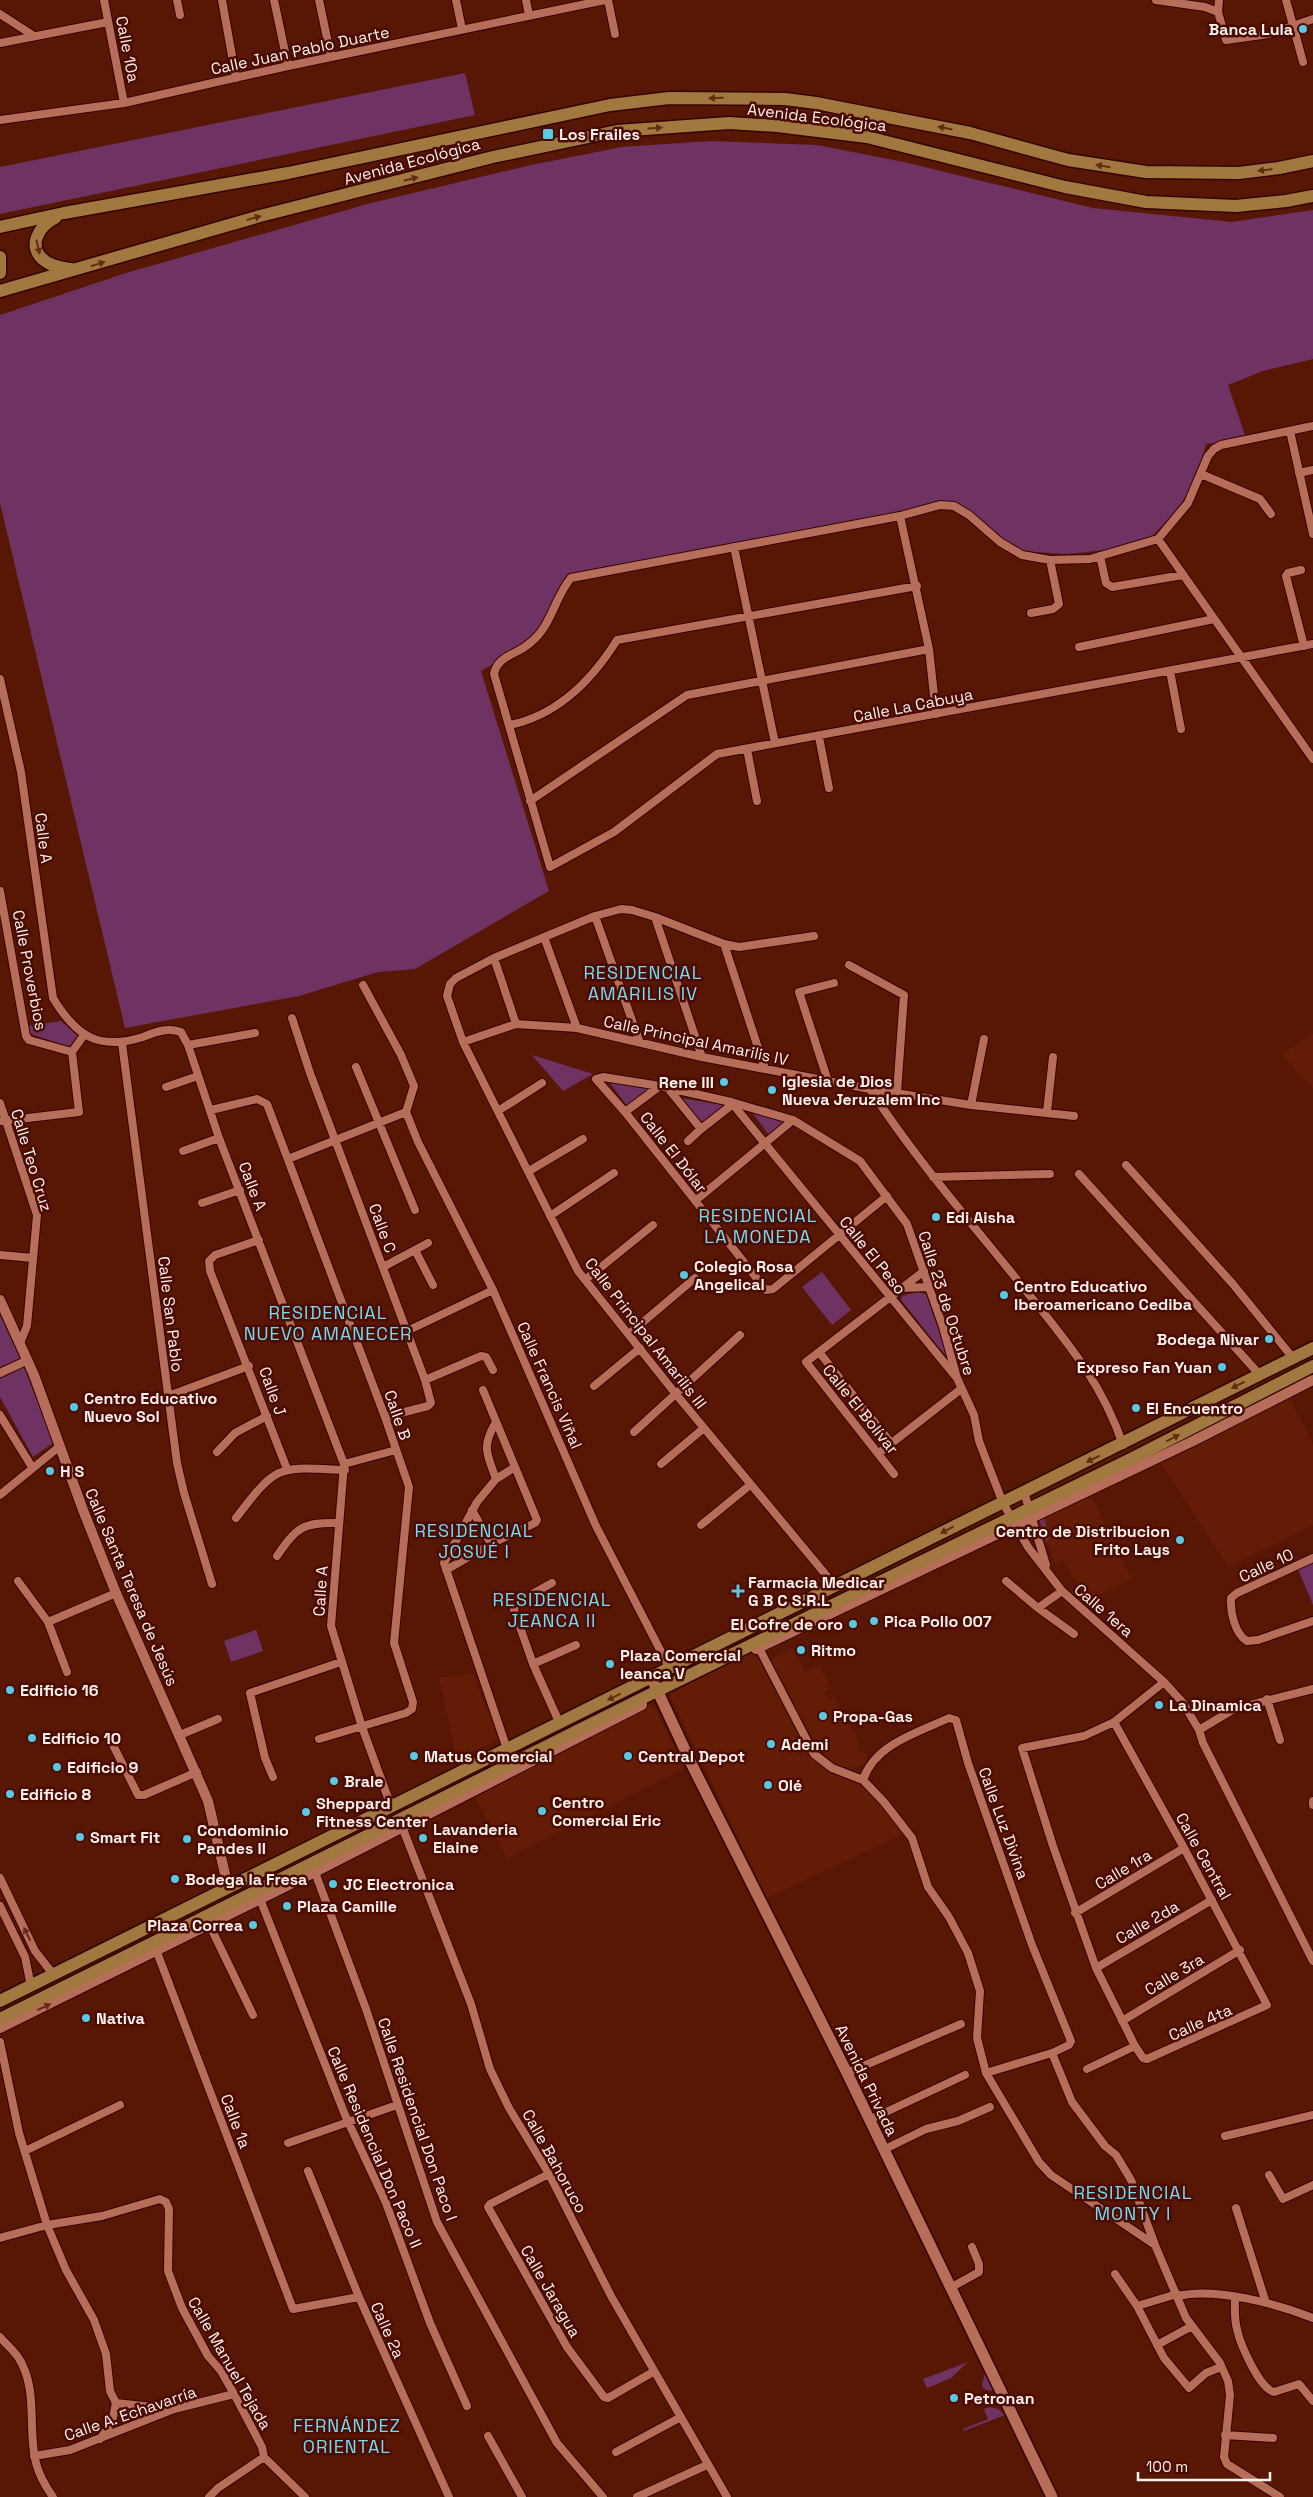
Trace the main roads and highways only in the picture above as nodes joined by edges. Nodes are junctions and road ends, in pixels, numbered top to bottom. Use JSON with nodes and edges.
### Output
{"nodes":[{"id":1,"x":1313,"y":160,"type":"edge"},
{"id":2,"x":1313,"y":196,"type":"edge"},
{"id":3,"x":64,"y":213,"type":"junction"},
{"id":4,"x":0,"y":227,"type":"edge"},
{"id":5,"x":0,"y":257,"type":"edge"},
{"id":6,"x":76,"y":270,"type":"junction"},
{"id":7,"x":0,"y":273,"type":"edge"},
{"id":8,"x":0,"y":291,"type":"edge"},
{"id":9,"x":1313,"y":1348,"type":"edge"},
{"id":10,"x":1313,"y":1366,"type":"edge"},
{"id":11,"x":651,"y":1678,"type":"junction"},
{"id":12,"x":658,"y":1694,"type":"junction"},
{"id":13,"x":0,"y":2000,"type":"edge"},
{"id":14,"x":0,"y":2019,"type":"edge"},
{"id":15,"x":1052,"y":2497,"type":"edge"}],
"edges":[{"from":1,"to":3,"type":"main road","one_way":true},
{"from":6,"to":2,"type":"main road","name":"Avenida Ecológica","one_way":true},
{"from":3,"to":4,"type":"main road"},
{"from":3,"to":6,"type":"main road","one_way":true},
{"from":5,"to":7,"type":"main road"},
{"from":6,"to":8,"type":"main road","name":"Avenida Ecológica"},
{"from":9,"to":11,"type":"main road","one_way":true},
{"from":12,"to":10,"type":"main road","one_way":true},
{"from":11,"to":12,"type":"main road","name":"Avenida Privada"},
{"from":11,"to":13,"type":"main road","one_way":true},
{"from":12,"to":14,"type":"main road"},
{"from":12,"to":15,"type":"main road","name":"Avenida Privada"}]}
